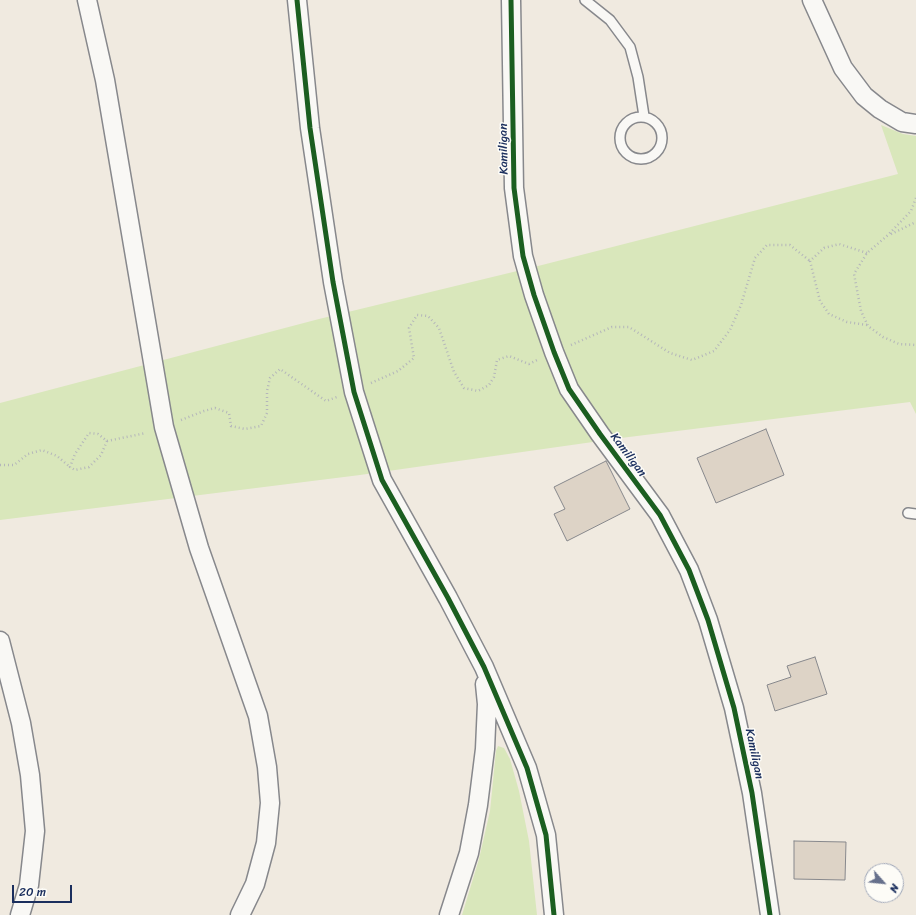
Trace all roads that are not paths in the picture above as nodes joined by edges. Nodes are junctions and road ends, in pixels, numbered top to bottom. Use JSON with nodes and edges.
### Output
{"nodes":[{"id":1,"x":88,"y":0,"type":"edge"},
{"id":2,"x":297,"y":0,"type":"edge"},
{"id":3,"x":511,"y":0,"type":"edge"},
{"id":4,"x":585,"y":0,"type":"edge"},
{"id":5,"x":812,"y":0,"type":"edge"},
{"id":6,"x":644,"y":116,"type":"junction"},
{"id":7,"x":916,"y":124,"type":"edge"},
{"id":8,"x":0,"y":641,"type":"edge"},
{"id":9,"x":484,"y":667,"type":"junction"},
{"id":10,"x":20,"y":915,"type":"edge"},
{"id":11,"x":240,"y":915,"type":"edge"},
{"id":12,"x":449,"y":915,"type":"edge"},
{"id":13,"x":554,"y":915,"type":"edge"},
{"id":14,"x":770,"y":915,"type":"edge"}],
"edges":[{"from":1,"to":11,"type":"street"},
{"from":2,"to":9,"type":"street"},
{"from":3,"to":14,"type":"street","name":"Kamiligan"},
{"from":4,"to":6,"type":"lane"},
{"from":5,"to":7,"type":"street"},
{"from":6,"to":6,"type":"lane"},
{"from":8,"to":10,"type":"street"},
{"from":9,"to":12,"type":"street"},
{"from":9,"to":13,"type":"street"}]}
